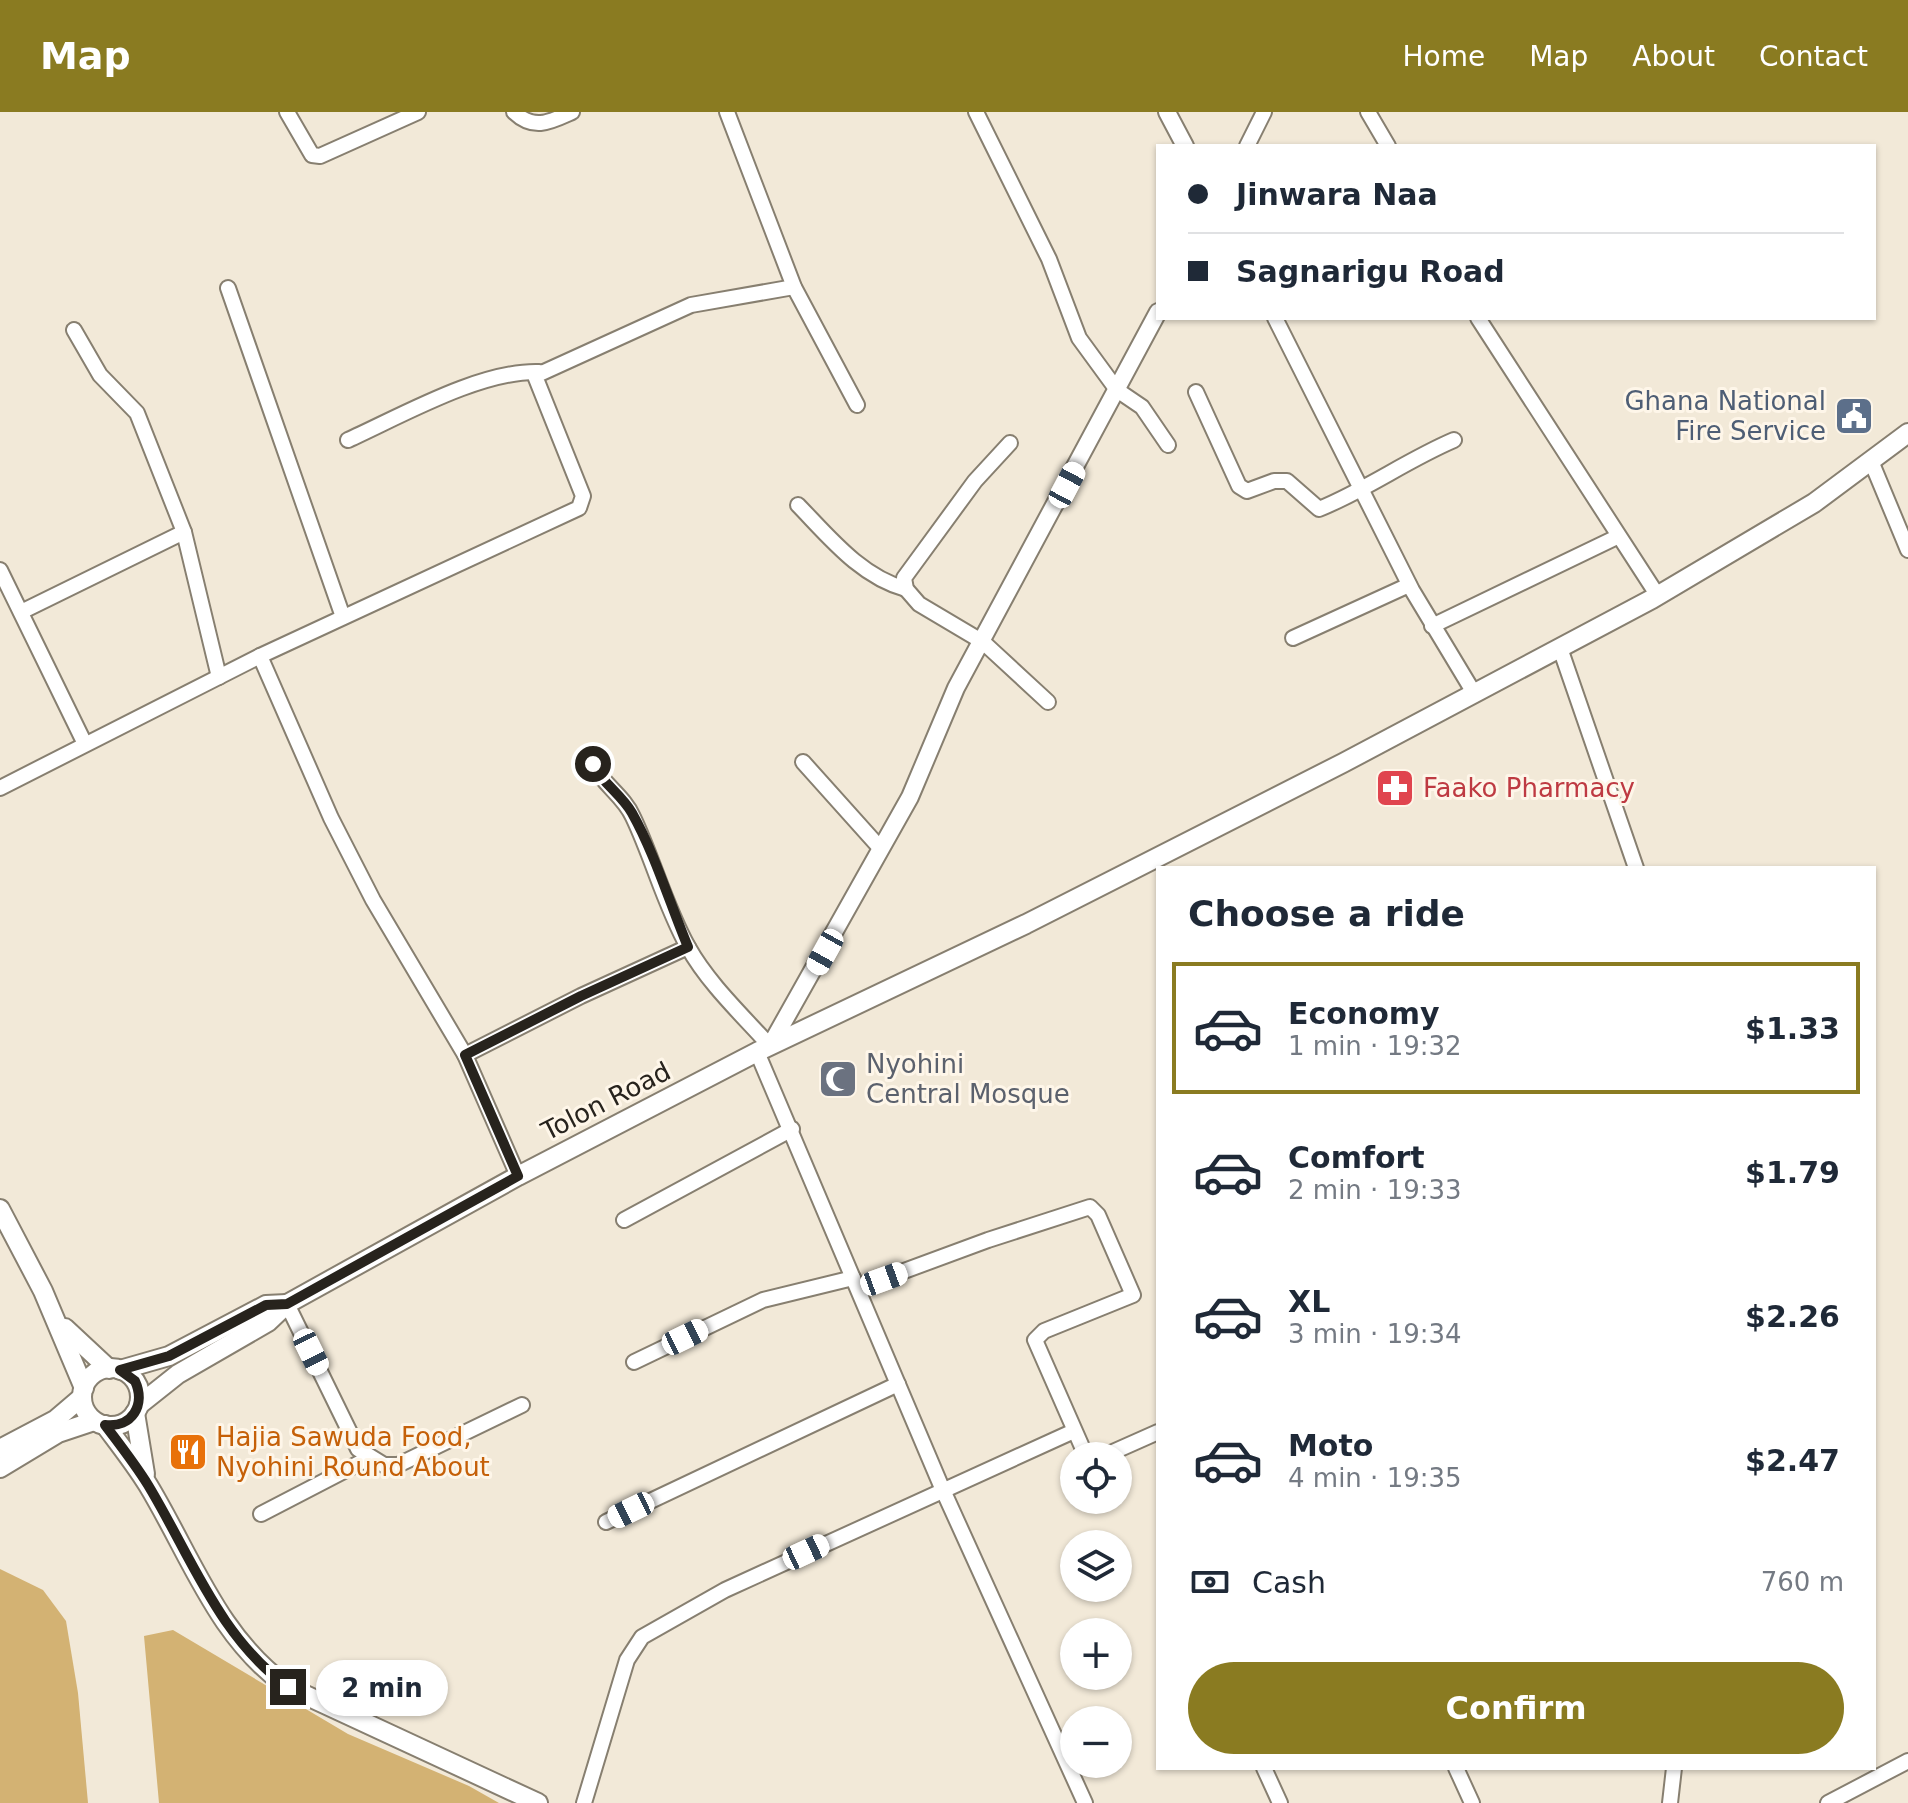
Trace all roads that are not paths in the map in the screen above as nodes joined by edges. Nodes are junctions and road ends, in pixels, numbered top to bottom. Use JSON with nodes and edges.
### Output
{"nodes":[{"id":1,"x":287,"y":112,"type":"edge"},
{"id":2,"x":418,"y":112,"type":"edge"},
{"id":3,"x":514,"y":112,"type":"edge"},
{"id":4,"x":572,"y":112,"type":"edge"},
{"id":5,"x":727,"y":112,"type":"edge"},
{"id":6,"x":976,"y":112,"type":"edge"},
{"id":7,"x":1167,"y":112,"type":"edge"},
{"id":8,"x":1264,"y":112,"type":"edge"},
{"id":9,"x":1368,"y":112,"type":"edge"},
{"id":10,"x":1184,"y":144,"type":"edge"},
{"id":11,"x":1248,"y":144,"type":"edge"},
{"id":12,"x":1387,"y":144,"type":"edge"},
{"id":13,"x":794,"y":287,"type":"junction"},
{"id":14,"x":228,"y":288,"type":"dead end"},
{"id":15,"x":1156,"y":316,"type":"edge"},
{"id":16,"x":1276,"y":320,"type":"edge"},
{"id":17,"x":1479,"y":320,"type":"edge"},
{"id":18,"x":74,"y":330,"type":"dead end"},
{"id":19,"x":539,"y":372,"type":"junction"},
{"id":20,"x":1117,"y":390,"type":"junction"},
{"id":21,"x":1196,"y":392,"type":"dead end"},
{"id":22,"x":857,"y":405,"type":"dead end"},
{"id":23,"x":1908,"y":433,"type":"edge"},
{"id":24,"x":348,"y":440,"type":"dead end"},
{"id":25,"x":1454,"y":440,"type":"dead end"},
{"id":26,"x":1010,"y":443,"type":"dead end"},
{"id":27,"x":1168,"y":445,"type":"dead end"},
{"id":28,"x":1871,"y":461,"type":"junction"},
{"id":29,"x":1363,"y":491,"type":"junction"},
{"id":30,"x":798,"y":505,"type":"dead end"},
{"id":31,"x":184,"y":532,"type":"junction"},
{"id":32,"x":1617,"y":537,"type":"junction"},
{"id":33,"x":1907,"y":547,"type":"edge"},
{"id":34,"x":0,"y":570,"type":"edge"},
{"id":35,"x":1409,"y":585,"type":"junction"},
{"id":36,"x":906,"y":589,"type":"junction"},
{"id":37,"x":1658,"y":596,"type":"junction"},
{"id":38,"x":21,"y":612,"type":"junction"},
{"id":39,"x":343,"y":617,"type":"junction"},
{"id":40,"x":1432,"y":626,"type":"junction"},
{"id":41,"x":1293,"y":638,"type":"dead end"},
{"id":42,"x":983,"y":642,"type":"junction"},
{"id":43,"x":1560,"y":648,"type":"junction"},
{"id":44,"x":260,"y":656,"type":"junction"},
{"id":45,"x":219,"y":677,"type":"junction"},
{"id":46,"x":1474,"y":693,"type":"junction"},
{"id":47,"x":1048,"y":702,"type":"dead end"},
{"id":48,"x":84,"y":742,"type":"junction"},
{"id":49,"x":803,"y":762,"type":"dead end"},
{"id":50,"x":593,"y":764,"type":"dead end"},
{"id":51,"x":0,"y":788,"type":"edge"},
{"id":52,"x":881,"y":849,"type":"junction"},
{"id":53,"x":1635,"y":866,"type":"edge"},
{"id":54,"x":688,"y":947,"type":"junction"},
{"id":55,"x":763,"y":1049,"type":"junction"},
{"id":56,"x":465,"y":1055,"type":"junction"},
{"id":57,"x":792,"y":1129,"type":"junction"},
{"id":58,"x":518,"y":1176,"type":"junction"},
{"id":59,"x":0,"y":1209,"type":"edge"},
{"id":60,"x":624,"y":1220,"type":"dead end"},
{"id":61,"x":856,"y":1283,"type":"junction"},
{"id":62,"x":287,"y":1304,"type":"junction"},
{"id":63,"x":57,"y":1321,"type":"junction"},
{"id":64,"x":634,"y":1362,"type":"dead end"},
{"id":65,"x":115,"y":1369,"type":"junction"},
{"id":66,"x":898,"y":1384,"type":"junction"},
{"id":67,"x":83,"y":1392,"type":"junction"},
{"id":68,"x":522,"y":1405,"type":"dead end"},
{"id":69,"x":137,"y":1409,"type":"junction"},
{"id":70,"x":99,"y":1423,"type":"junction"},
{"id":71,"x":1074,"y":1431,"type":"junction"},
{"id":72,"x":1156,"y":1433,"type":"edge"},
{"id":73,"x":1079,"y":1442,"type":"edge"},
{"id":74,"x":1132,"y":1444,"type":"edge"},
{"id":75,"x":0,"y":1449,"type":"edge"},
{"id":76,"x":369,"y":1458,"type":"junction"},
{"id":77,"x":0,"y":1468,"type":"edge"},
{"id":78,"x":148,"y":1484,"type":"junction"},
{"id":79,"x":942,"y":1488,"type":"junction"},
{"id":80,"x":261,"y":1514,"type":"dead end"},
{"id":81,"x":606,"y":1522,"type":"dead end"},
{"id":82,"x":1908,"y":1761,"type":"edge"},
{"id":83,"x":1265,"y":1770,"type":"edge"},
{"id":84,"x":1457,"y":1770,"type":"edge"},
{"id":85,"x":1674,"y":1770,"type":"edge"},
{"id":86,"x":538,"y":1803,"type":"edge"},
{"id":87,"x":584,"y":1803,"type":"edge"},
{"id":88,"x":1085,"y":1803,"type":"edge"},
{"id":89,"x":1280,"y":1803,"type":"edge"},
{"id":90,"x":1472,"y":1803,"type":"edge"},
{"id":91,"x":1670,"y":1803,"type":"edge"},
{"id":92,"x":1828,"y":1803,"type":"edge"}],
"edges":[{"from":1,"to":2,"type":"street"},
{"from":3,"to":4,"type":"street"},
{"from":5,"to":13,"type":"street"},
{"from":6,"to":20,"type":"street"},
{"from":7,"to":10,"type":"street"},
{"from":8,"to":11,"type":"street"},
{"from":9,"to":12,"type":"street"},
{"from":13,"to":19,"type":"street"},
{"from":13,"to":22,"type":"street"},
{"from":14,"to":39,"type":"street"},
{"from":15,"to":20,"type":"street"},
{"from":16,"to":29,"type":"street"},
{"from":17,"to":32,"type":"street"},
{"from":18,"to":31,"type":"street"},
{"from":19,"to":24,"type":"street"},
{"from":19,"to":39,"type":"street"},
{"from":20,"to":27,"type":"street"},
{"from":20,"to":42,"type":"street"},
{"from":21,"to":29,"type":"street"},
{"from":23,"to":28,"type":"main road","name":"Tolon Road"},
{"from":25,"to":29,"type":"street"},
{"from":26,"to":36,"type":"street"},
{"from":28,"to":33,"type":"street"},
{"from":28,"to":37,"type":"main road","name":"Tolon Road"},
{"from":29,"to":35,"type":"street"},
{"from":30,"to":36,"type":"street"},
{"from":31,"to":38,"type":"street"},
{"from":31,"to":45,"type":"street"},
{"from":32,"to":37,"type":"street"},
{"from":32,"to":40,"type":"street"},
{"from":34,"to":38,"type":"street"},
{"from":35,"to":40,"type":"street"},
{"from":35,"to":41,"type":"street"},
{"from":36,"to":42,"type":"street"},
{"from":37,"to":43,"type":"main road","name":"Tolon Road"},
{"from":38,"to":48,"type":"street"},
{"from":39,"to":44,"type":"street"},
{"from":40,"to":46,"type":"street"},
{"from":42,"to":47,"type":"street"},
{"from":42,"to":52,"type":"street"},
{"from":43,"to":46,"type":"main road","name":"Tolon Road"},
{"from":43,"to":53,"type":"street"},
{"from":44,"to":45,"type":"street"},
{"from":44,"to":56,"type":"street"},
{"from":45,"to":48,"type":"street"},
{"from":46,"to":55,"type":"main road","name":"Tolon Road"},
{"from":48,"to":51,"type":"street"},
{"from":49,"to":52,"type":"street"},
{"from":50,"to":54,"type":"street"},
{"from":52,"to":55,"type":"street"},
{"from":54,"to":55,"type":"street"},
{"from":54,"to":56,"type":"street"},
{"from":55,"to":57,"type":"street"},
{"from":55,"to":58,"type":"main road","name":"Tolon Road"},
{"from":56,"to":58,"type":"street"},
{"from":57,"to":60,"type":"street"},
{"from":57,"to":61,"type":"street"},
{"from":58,"to":62,"type":"main road","name":"Tolon Road"},
{"from":59,"to":63,"type":"main road"},
{"from":61,"to":64,"type":"street"},
{"from":61,"to":66,"type":"street"},
{"from":61,"to":71,"type":"street"},
{"from":62,"to":65,"type":"main road"},
{"from":62,"to":69,"type":"main road"},
{"from":62,"to":76,"type":"street"},
{"from":63,"to":65,"type":"main road"},
{"from":63,"to":67,"type":"main road"},
{"from":65,"to":67,"type":"main road"},
{"from":65,"to":69,"type":"main road"},
{"from":66,"to":79,"type":"street"},
{"from":66,"to":81,"type":"street"},
{"from":67,"to":70,"type":"main road"},
{"from":67,"to":75,"type":"main road"},
{"from":68,"to":76,"type":"street"},
{"from":69,"to":70,"type":"main road"},
{"from":69,"to":78,"type":"main road"},
{"from":70,"to":77,"type":"main road"},
{"from":70,"to":78,"type":"main road"},
{"from":71,"to":73,"type":"street"},
{"from":71,"to":79,"type":"street"},
{"from":72,"to":74,"type":"street"},
{"from":76,"to":80,"type":"street"},
{"from":78,"to":86,"type":"main road"},
{"from":79,"to":87,"type":"street"},
{"from":79,"to":88,"type":"street"},
{"from":82,"to":92,"type":"street"},
{"from":83,"to":89,"type":"street"},
{"from":84,"to":90,"type":"street"},
{"from":85,"to":91,"type":"street"}]}
